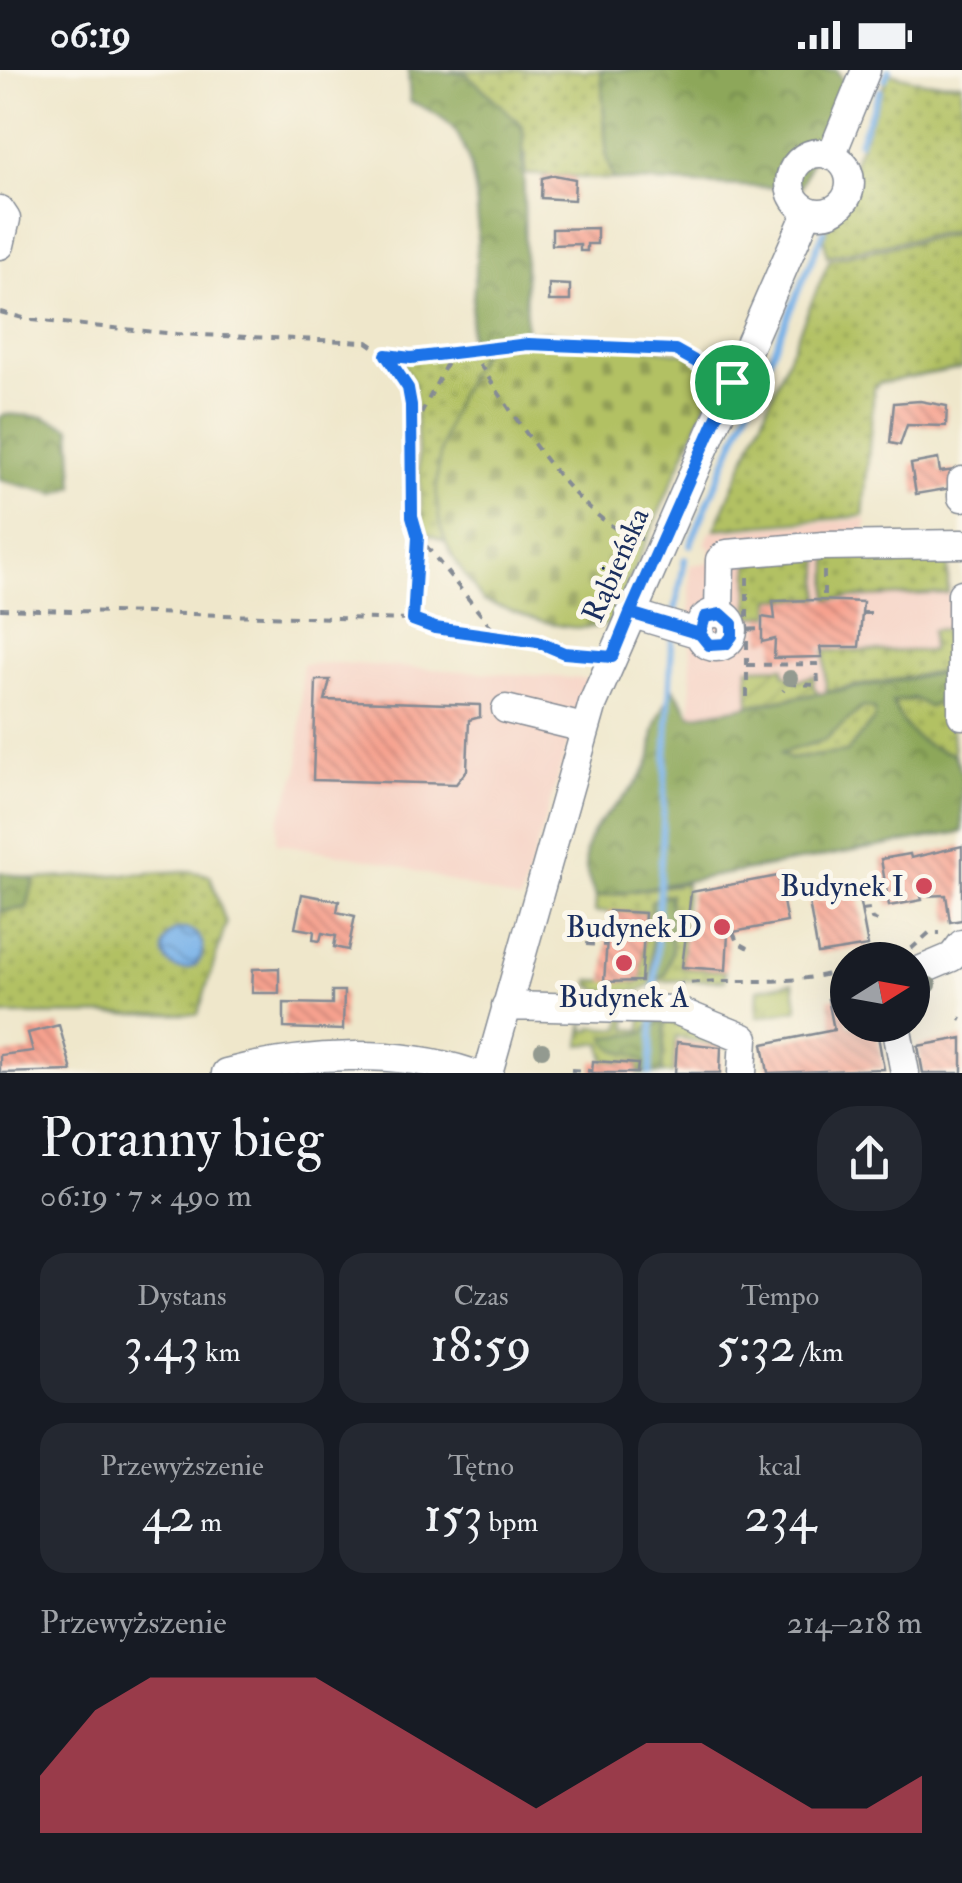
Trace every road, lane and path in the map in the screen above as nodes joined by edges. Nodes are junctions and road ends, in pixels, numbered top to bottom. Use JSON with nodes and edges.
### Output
{"nodes":[{"id":1,"x":866,"y":70,"type":"edge"},
{"id":2,"x":832,"y":156,"type":"junction"},
{"id":3,"x":0,"y":210,"type":"edge"},
{"id":4,"x":808,"y":211,"type":"junction"},
{"id":5,"x":0,"y":245,"type":"edge"},
{"id":6,"x":0,"y":312,"type":"edge"},
{"id":7,"x":452,"y":354,"type":"junction"},
{"id":8,"x":386,"y":355,"type":"junction"},
{"id":9,"x":732,"y":382,"type":"junction"},
{"id":10,"x":412,"y":432,"type":"junction"},
{"id":11,"x":962,"y":481,"type":"edge"},
{"id":12,"x":962,"y":497,"type":"edge"},
{"id":13,"x":418,"y":537,"type":"junction"},
{"id":14,"x":662,"y":542,"type":"junction"},
{"id":15,"x":962,"y":544,"type":"edge"},
{"id":16,"x":824,"y":546,"type":"junction"},
{"id":17,"x":746,"y":552,"type":"junction"},
{"id":18,"x":962,"y":594,"type":"edge"},
{"id":19,"x":824,"y":602,"type":"dead end"},
{"id":20,"x":0,"y":609,"type":"edge"},
{"id":21,"x":630,"y":613,"type":"junction"},
{"id":22,"x":863,"y":613,"type":"dead end"},
{"id":23,"x":874,"y":613,"type":"dead end"},
{"id":24,"x":413,"y":620,"type":"junction"},
{"id":25,"x":725,"y":627,"type":"junction"},
{"id":26,"x":764,"y":628,"type":"dead end"},
{"id":27,"x":498,"y":636,"type":"junction"},
{"id":28,"x":612,"y":657,"type":"junction"},
{"id":29,"x":747,"y":665,"type":"junction"},
{"id":30,"x":783,"y":691,"type":"dead end"},
{"id":31,"x":747,"y":697,"type":"dead end"},
{"id":32,"x":506,"y":709,"type":"dead end"},
{"id":33,"x":962,"y":715,"type":"edge"},
{"id":34,"x":584,"y":728,"type":"junction"},
{"id":35,"x":862,"y":910,"type":"dead end"},
{"id":36,"x":883,"y":923,"type":"dead end"},
{"id":37,"x":732,"y":932,"type":"dead end"},
{"id":38,"x":586,"y":944,"type":"dead end"},
{"id":39,"x":962,"y":944,"type":"edge"},
{"id":40,"x":606,"y":945,"type":"dead end"},
{"id":41,"x":748,"y":948,"type":"dead end"},
{"id":42,"x":930,"y":966,"type":"edge"},
{"id":43,"x":830,"y":971,"type":"edge"},
{"id":44,"x":661,"y":1002,"type":"junction"},
{"id":45,"x":506,"y":1006,"type":"junction"},
{"id":46,"x":899,"y":1042,"type":"edge"},
{"id":47,"x":571,"y":1070,"type":"dead end"},
{"id":48,"x":592,"y":1071,"type":"edge"},
{"id":49,"x":226,"y":1073,"type":"edge"},
{"id":50,"x":471,"y":1073,"type":"edge"},
{"id":51,"x":488,"y":1073,"type":"edge"},
{"id":52,"x":742,"y":1073,"type":"edge"},
{"id":53,"x":905,"y":1073,"type":"edge"}],
"edges":[{"from":1,"to":2,"type":"street"},
{"from":2,"to":4,"type":"street"},
{"from":2,"to":4,"type":"street"},
{"from":3,"to":5,"type":"street"},
{"from":4,"to":9,"type":"street","name":"Rąbieńska"},
{"from":6,"to":8,"type":"path"},
{"from":7,"to":8,"type":"path"},
{"from":7,"to":9,"type":"path"},
{"from":7,"to":10,"type":"path"},
{"from":7,"to":14,"type":"path"},
{"from":8,"to":10,"type":"path"},
{"from":9,"to":14,"type":"street","name":"Rąbieńska"},
{"from":10,"to":13,"type":"path"},
{"from":11,"to":12,"type":"street"},
{"from":13,"to":24,"type":"path"},
{"from":13,"to":27,"type":"path"},
{"from":14,"to":21,"type":"street","name":"Rąbieńska"},
{"from":15,"to":16,"type":"street"},
{"from":16,"to":17,"type":"street"},
{"from":16,"to":19,"type":"path"},
{"from":17,"to":25,"type":"path"},
{"from":17,"to":25,"type":"street"},
{"from":18,"to":33,"type":"street"},
{"from":20,"to":24,"type":"path"},
{"from":21,"to":25,"type":"street"},
{"from":21,"to":28,"type":"street","name":"Rąbieńska"},
{"from":22,"to":23,"type":"path"},
{"from":24,"to":27,"type":"path"},
{"from":25,"to":26,"type":"path"},
{"from":25,"to":29,"type":"path"},
{"from":27,"to":28,"type":"path"},
{"from":28,"to":34,"type":"street","name":"Rąbieńska"},
{"from":29,"to":30,"type":"path"},
{"from":29,"to":31,"type":"path"},
{"from":32,"to":34,"type":"street"},
{"from":34,"to":45,"type":"street","name":"Rąbieńska"},
{"from":35,"to":36,"type":"path"},
{"from":37,"to":41,"type":"path"},
{"from":38,"to":40,"type":"path"},
{"from":39,"to":42,"type":"street"},
{"from":43,"to":44,"type":"path"},
{"from":44,"to":45,"type":"street"},
{"from":44,"to":52,"type":"street"},
{"from":45,"to":51,"type":"street","name":"Rąbieńska"},
{"from":46,"to":53,"type":"street"},
{"from":47,"to":48,"type":"path"},
{"from":49,"to":50,"type":"street"}]}
